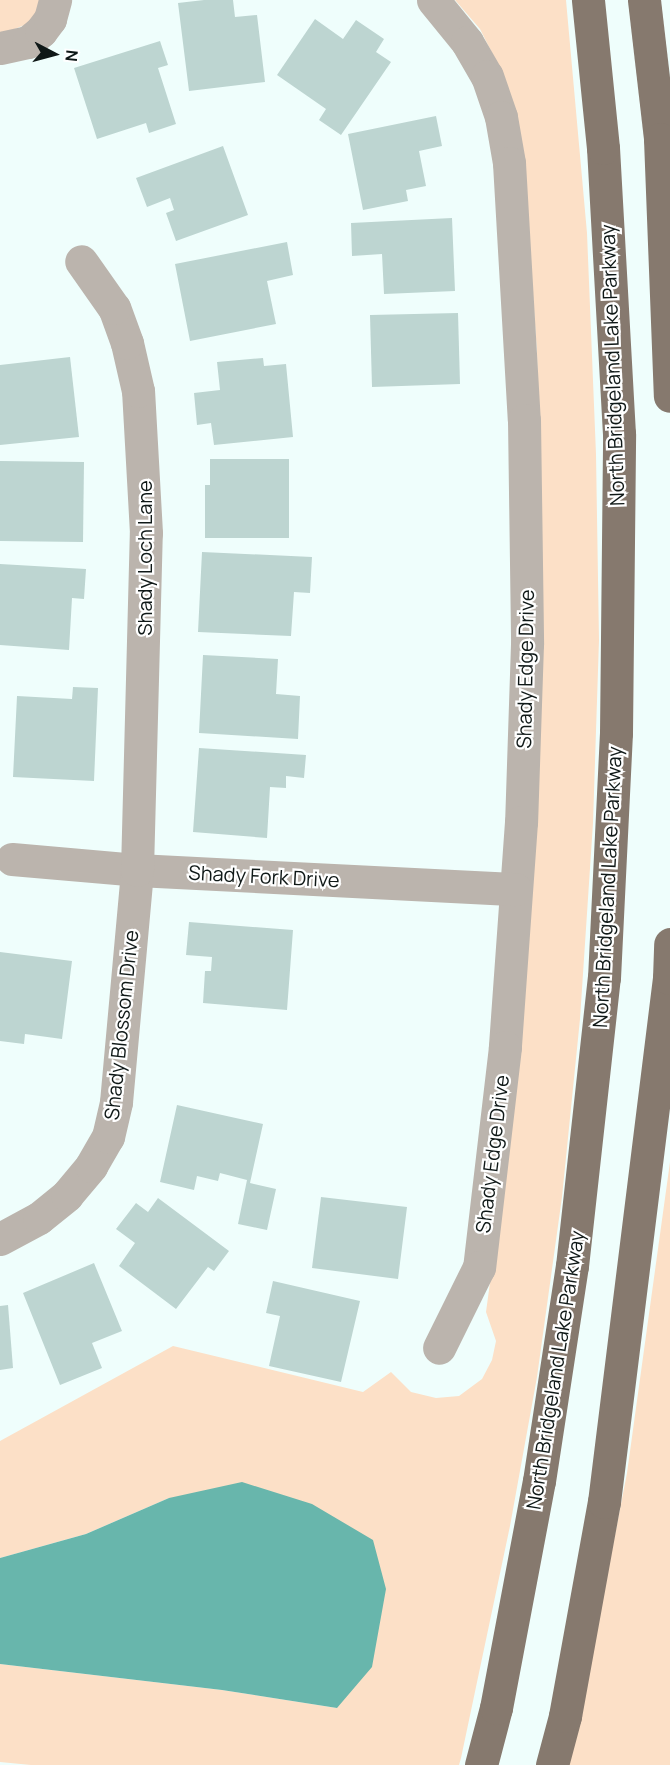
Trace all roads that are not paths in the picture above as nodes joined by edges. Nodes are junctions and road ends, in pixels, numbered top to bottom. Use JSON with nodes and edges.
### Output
{"nodes":[{"id":1,"x":55,"y":0,"type":"edge"},
{"id":2,"x":433,"y":0,"type":"edge"},
{"id":3,"x":588,"y":0,"type":"edge"},
{"id":4,"x":645,"y":0,"type":"edge"},
{"id":5,"x":0,"y":48,"type":"edge"},
{"id":6,"x":81,"y":261,"type":"dead end"},
{"id":7,"x":670,"y":396,"type":"edge"},
{"id":8,"x":12,"y":859,"type":"dead end"},
{"id":9,"x":137,"y":870,"type":"junction"},
{"id":10,"x":516,"y":889,"type":"junction"},
{"id":11,"x":670,"y":944,"type":"edge"},
{"id":12,"x":0,"y":1239,"type":"edge"},
{"id":13,"x":439,"y":1348,"type":"dead end"},
{"id":14,"x":481,"y":1765,"type":"edge"},
{"id":15,"x":552,"y":1765,"type":"edge"}],
"edges":[{"from":1,"to":5,"type":"street"},
{"from":2,"to":10,"type":"street","name":"Shady Edge Drive"},
{"from":3,"to":14,"type":"main road","name":"North Bridgeland Lake Parkway"},
{"from":4,"to":7,"type":"main road"},
{"from":6,"to":9,"type":"street","name":"Shady Loch Lane"},
{"from":8,"to":9,"type":"street","name":"Shady Fork Drive"},
{"from":9,"to":10,"type":"street","name":"Shady Fork Drive"},
{"from":9,"to":12,"type":"street","name":"Shady Blossom Drive"},
{"from":10,"to":13,"type":"street","name":"Shady Edge Drive"},
{"from":11,"to":15,"type":"main road"}]}
